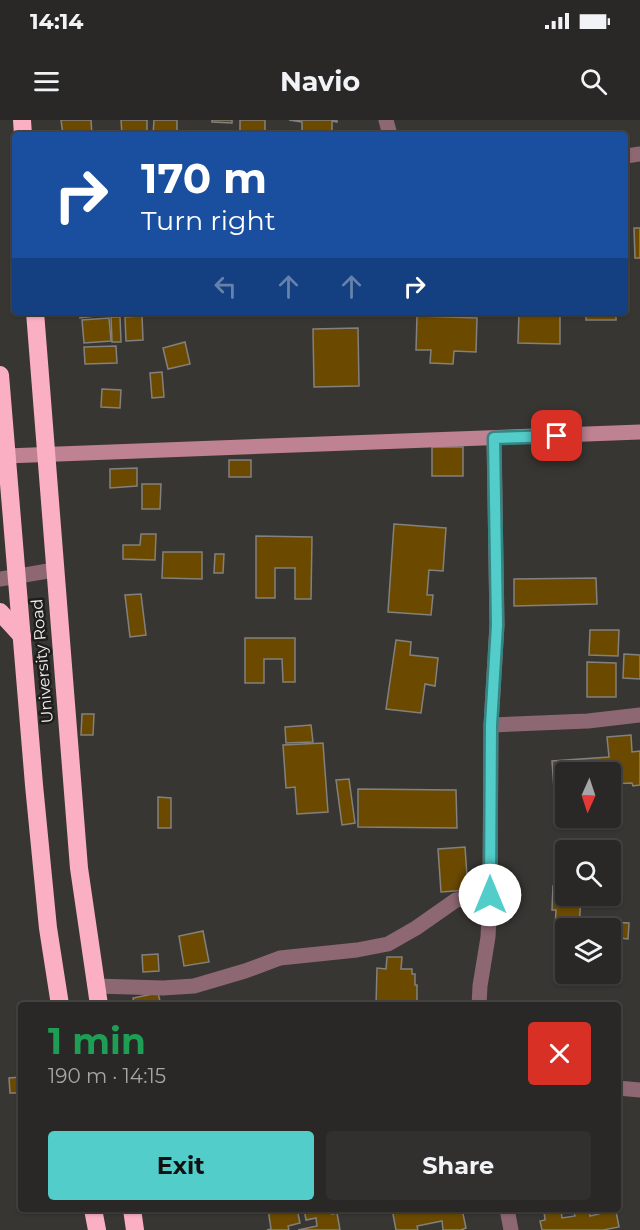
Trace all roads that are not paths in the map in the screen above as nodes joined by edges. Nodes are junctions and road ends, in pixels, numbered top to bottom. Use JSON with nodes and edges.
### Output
{"nodes":[{"id":1,"x":35,"y":315,"type":"edge"},
{"id":2,"x":0,"y":375,"type":"edge"},
{"id":3,"x":640,"y":432,"type":"edge"},
{"id":4,"x":494,"y":438,"type":"junction"},
{"id":5,"x":47,"y":454,"type":"junction"},
{"id":6,"x":6,"y":456,"type":"junction"},
{"id":7,"x":54,"y":570,"type":"junction"},
{"id":8,"x":9,"y":577,"type":"edge"},
{"id":9,"x":0,"y":612,"type":"edge"},
{"id":10,"x":22,"y":636,"type":"junction"},
{"id":11,"x":640,"y":715,"type":"edge"},
{"id":12,"x":491,"y":725,"type":"junction"},
{"id":13,"x":490,"y":895,"type":"junction"},
{"id":14,"x":96,"y":986,"type":"junction"},
{"id":15,"x":60,"y":1002,"type":"edge"},
{"id":16,"x":99,"y":1002,"type":"edge"},
{"id":17,"x":479,"y":1002,"type":"edge"},
{"id":18,"x":621,"y":1088,"type":"edge"},
{"id":19,"x":640,"y":1090,"type":"edge"},
{"id":20,"x":94,"y":1212,"type":"edge"},
{"id":21,"x":132,"y":1212,"type":"edge"},
{"id":22,"x":508,"y":1212,"type":"edge"},
{"id":23,"x":97,"y":1230,"type":"edge"},
{"id":24,"x":135,"y":1230,"type":"edge"},
{"id":25,"x":511,"y":1230,"type":"edge"}],
"edges":[{"from":1,"to":5,"type":"highway","name":"University Road"},
{"from":2,"to":6,"type":"highway","name":"University Road"},
{"from":3,"to":4,"type":"street"},
{"from":4,"to":5,"type":"street"},
{"from":4,"to":12,"type":"street"},
{"from":5,"to":6,"type":"street"},
{"from":5,"to":7,"type":"highway","name":"University Road"},
{"from":6,"to":8,"type":"highway","name":"University Road"},
{"from":7,"to":8,"type":"street"},
{"from":7,"to":14,"type":"highway","name":"University Road"},
{"from":8,"to":10,"type":"highway","name":"University Road"},
{"from":9,"to":10,"type":"highway"},
{"from":10,"to":15,"type":"highway","name":"University Road"},
{"from":11,"to":12,"type":"street"},
{"from":12,"to":13,"type":"street"},
{"from":13,"to":14,"type":"street"},
{"from":13,"to":17,"type":"street"},
{"from":14,"to":16,"type":"highway","name":"University Road"},
{"from":18,"to":19,"type":"street"},
{"from":20,"to":23,"type":"highway"},
{"from":21,"to":24,"type":"highway"},
{"from":22,"to":25,"type":"street"}]}
